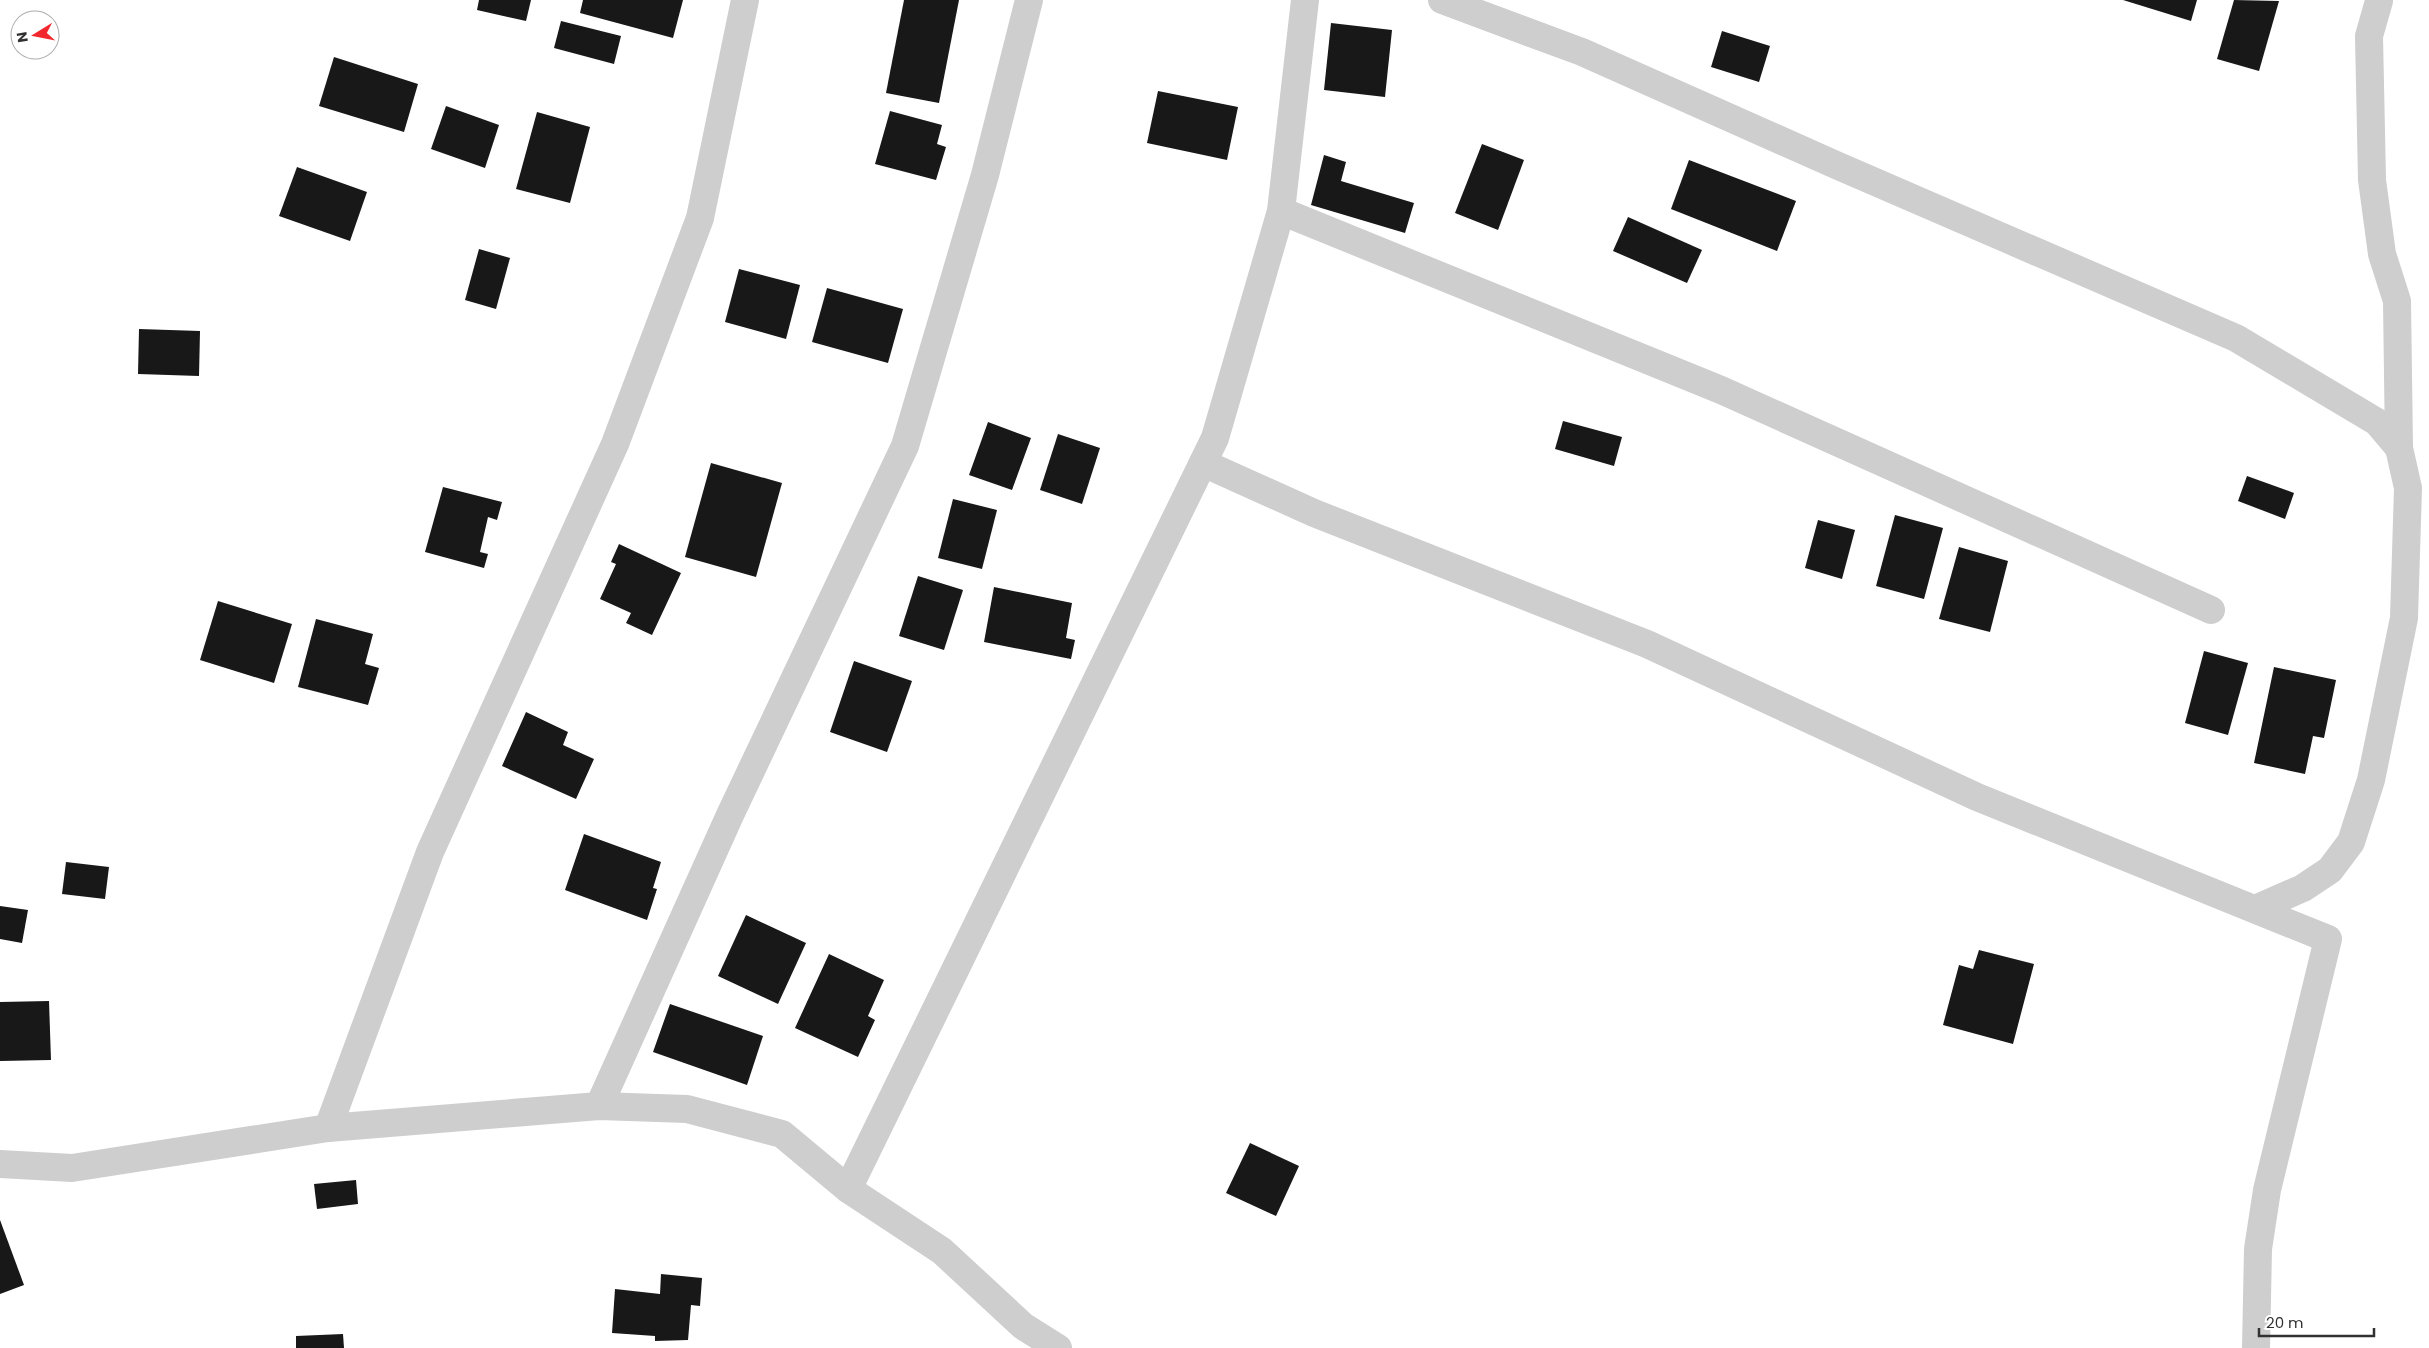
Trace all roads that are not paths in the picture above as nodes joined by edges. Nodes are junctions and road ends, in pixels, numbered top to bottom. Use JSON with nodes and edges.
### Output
{"nodes":[{"id":1,"x":745,"y":0,"type":"edge"},
{"id":2,"x":1029,"y":0,"type":"edge"},
{"id":3,"x":1305,"y":0,"type":"edge"},
{"id":4,"x":1442,"y":0,"type":"edge"},
{"id":5,"x":2379,"y":1,"type":"edge"},
{"id":6,"x":1281,"y":211,"type":"junction"},
{"id":7,"x":2399,"y":448,"type":"junction"},
{"id":8,"x":1203,"y":463,"type":"junction"},
{"id":9,"x":2211,"y":610,"type":"dead end"},
{"id":10,"x":2255,"y":909,"type":"junction"},
{"id":11,"x":599,"y":1106,"type":"junction"},
{"id":12,"x":328,"y":1128,"type":"junction"},
{"id":13,"x":0,"y":1164,"type":"edge"},
{"id":14,"x":848,"y":1189,"type":"junction"},
{"id":15,"x":1058,"y":1348,"type":"edge"},
{"id":16,"x":2256,"y":1348,"type":"edge"}],
"edges":[{"from":1,"to":12,"type":"street"},
{"from":2,"to":11,"type":"street"},
{"from":3,"to":6,"type":"street"},
{"from":4,"to":7,"type":"street"},
{"from":5,"to":7,"type":"street"},
{"from":6,"to":8,"type":"street"},
{"from":6,"to":9,"type":"street"},
{"from":7,"to":10,"type":"street"},
{"from":8,"to":10,"type":"street"},
{"from":8,"to":14,"type":"street"},
{"from":10,"to":16,"type":"street"},
{"from":11,"to":12,"type":"street"},
{"from":11,"to":14,"type":"street"},
{"from":12,"to":13,"type":"street"},
{"from":14,"to":15,"type":"street"}]}
